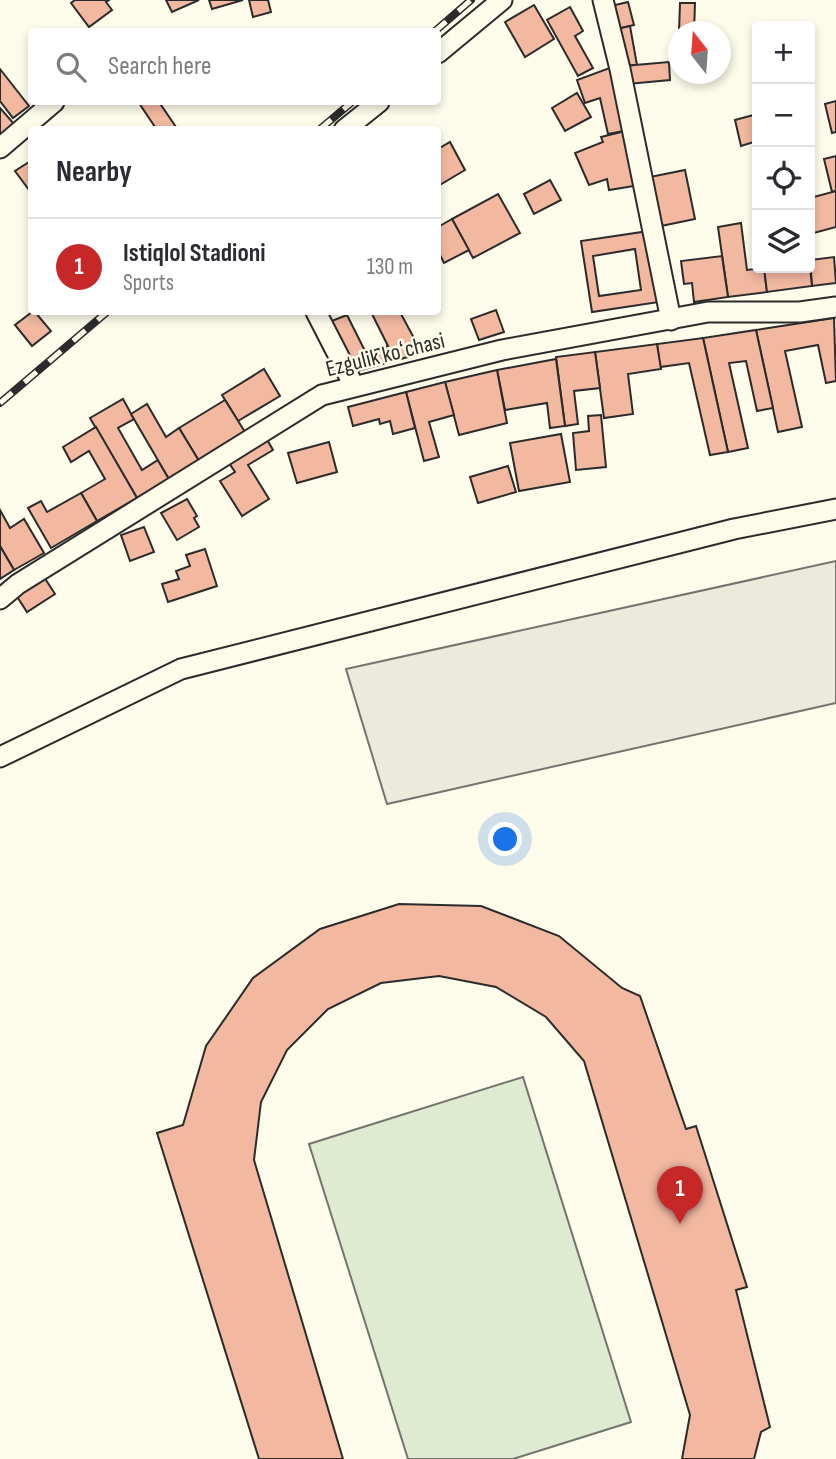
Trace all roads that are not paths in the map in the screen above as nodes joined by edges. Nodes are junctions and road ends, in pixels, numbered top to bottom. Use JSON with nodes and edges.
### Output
{"nodes":[{"id":1,"x":502,"y":0,"type":"edge"},
{"id":2,"x":603,"y":0,"type":"edge"},
{"id":3,"x":441,"y":51,"type":"edge"},
{"id":4,"x":50,"y":105,"type":"edge"},
{"id":5,"x":375,"y":105,"type":"edge"},
{"id":6,"x":349,"y":126,"type":"edge"},
{"id":7,"x":0,"y":148,"type":"edge"},
{"id":8,"x":836,"y":307,"type":"edge"},
{"id":9,"x":318,"y":315,"type":"edge"},
{"id":10,"x":671,"y":320,"type":"junction"},
{"id":11,"x":354,"y":386,"type":"junction"},
{"id":12,"x":836,"y":509,"type":"edge"},
{"id":13,"x":0,"y":599,"type":"edge"},
{"id":14,"x":0,"y":757,"type":"edge"}],
"edges":[{"from":1,"to":3,"type":"street"},
{"from":2,"to":10,"type":"street"},
{"from":4,"to":7,"type":"street"},
{"from":5,"to":6,"type":"street"},
{"from":8,"to":10,"type":"street","name":"Ezgulik koʻchasi"},
{"from":9,"to":11,"type":"street"},
{"from":10,"to":11,"type":"street","name":"Ezgulik koʻchasi"},
{"from":11,"to":13,"type":"street","name":"Ezgulik koʻchasi"},
{"from":12,"to":14,"type":"street"}]}
